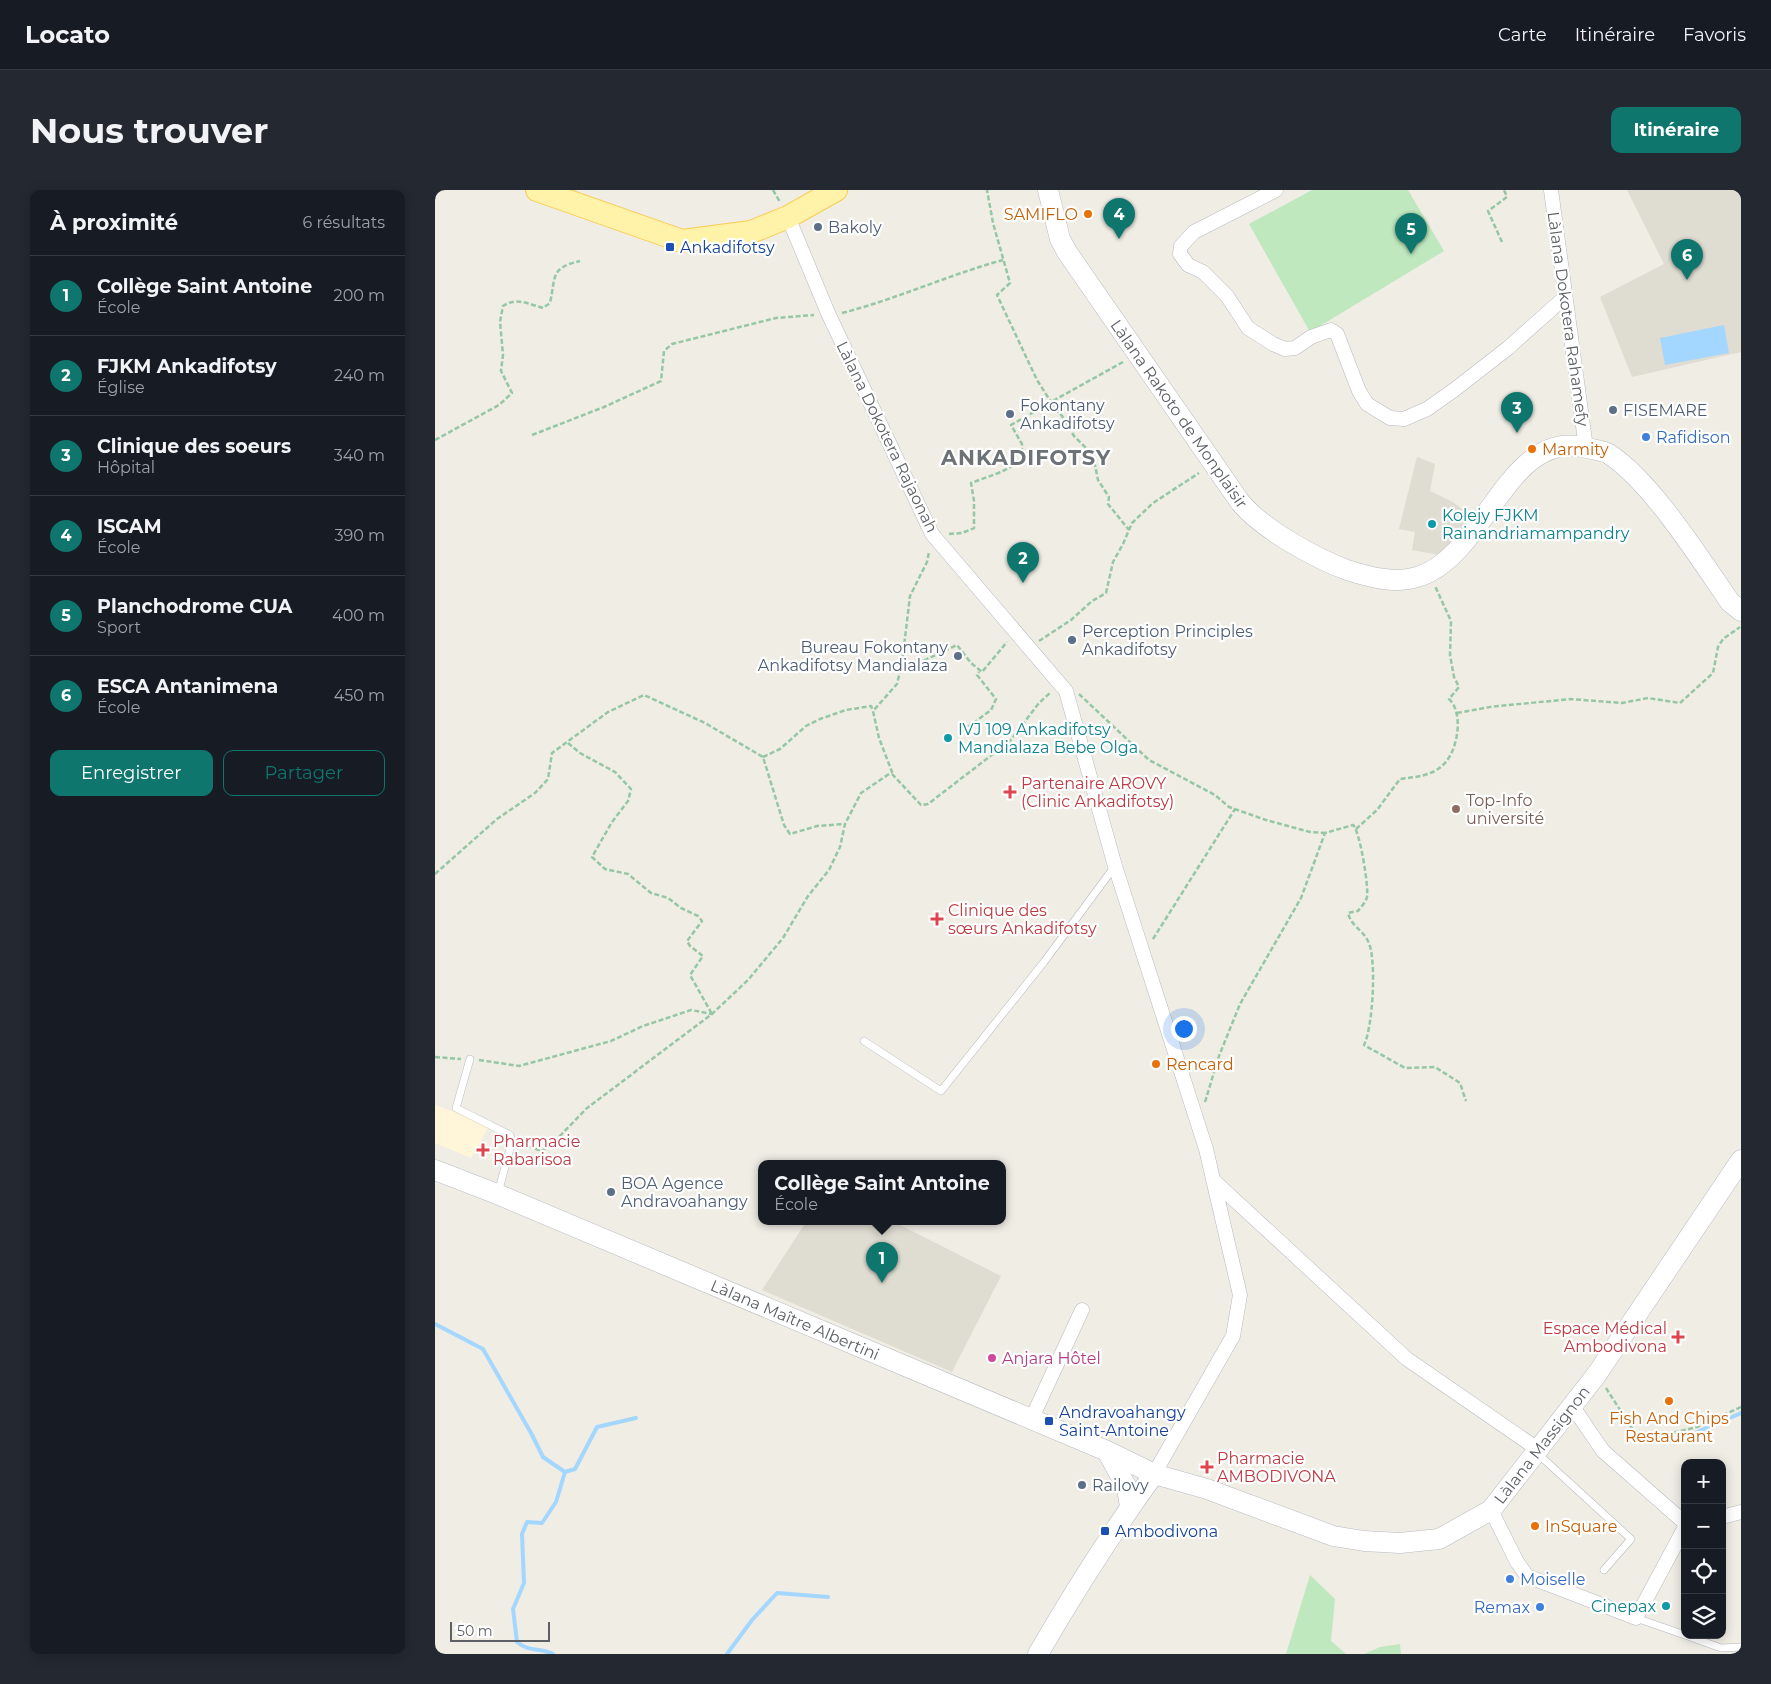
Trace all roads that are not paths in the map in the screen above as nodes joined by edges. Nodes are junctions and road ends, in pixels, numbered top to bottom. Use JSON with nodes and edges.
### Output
{"nodes":[{"id":1,"x":537,"y":190,"type":"edge"},
{"id":2,"x":836,"y":190,"type":"edge"},
{"id":3,"x":1048,"y":190,"type":"edge"},
{"id":4,"x":1276,"y":190,"type":"edge"},
{"id":5,"x":1551,"y":190,"type":"edge"},
{"id":6,"x":788,"y":217,"type":"junction"},
{"id":7,"x":1564,"y":298,"type":"junction"},
{"id":8,"x":1586,"y":448,"type":"junction"},
{"id":9,"x":1741,"y":611,"type":"edge"},
{"id":10,"x":1115,"y":866,"type":"junction"},
{"id":11,"x":864,"y":1041,"type":"dead end"},
{"id":12,"x":470,"y":1059,"type":"road end"},
{"id":13,"x":1741,"y":1160,"type":"edge"},
{"id":14,"x":435,"y":1170,"type":"edge"},
{"id":15,"x":1213,"y":1180,"type":"junction"},
{"id":16,"x":497,"y":1194,"type":"junction"},
{"id":17,"x":1082,"y":1310,"type":"dead end"},
{"id":18,"x":1573,"y":1407,"type":"junction"},
{"id":19,"x":1031,"y":1420,"type":"junction"},
{"id":20,"x":1107,"y":1451,"type":"junction"},
{"id":21,"x":1538,"y":1451,"type":"junction"},
{"id":22,"x":1154,"y":1474,"type":"junction"},
{"id":23,"x":1130,"y":1507,"type":"junction"},
{"id":24,"x":1491,"y":1510,"type":"junction"},
{"id":25,"x":1741,"y":1512,"type":"edge"},
{"id":26,"x":1726,"y":1516,"type":"edge"},
{"id":27,"x":1681,"y":1521,"type":"edge"},
{"id":28,"x":1681,"y":1533,"type":"edge"},
{"id":29,"x":1112,"y":1538,"type":"junction"},
{"id":30,"x":1604,"y":1570,"type":"dead end"},
{"id":31,"x":1636,"y":1618,"type":"junction"},
{"id":32,"x":1681,"y":1634,"type":"edge"},
{"id":33,"x":1696,"y":1639,"type":"edge"},
{"id":34,"x":1741,"y":1647,"type":"edge"},
{"id":35,"x":1038,"y":1654,"type":"edge"},
{"id":36,"x":1052,"y":1654,"type":"edge"}],
"edges":[{"from":1,"to":6,"type":"main road"},
{"from":2,"to":6,"type":"main road"},
{"from":3,"to":8,"type":"main road","name":"Làlana Rakoto de Monplaisir"},
{"from":4,"to":7,"type":"street"},
{"from":5,"to":7,"type":"street","name":"Làlana Dokotera Rahamefy"},
{"from":6,"to":10,"type":"street","name":"Làlana Dokotera Rajaonah"},
{"from":7,"to":8,"type":"street","name":"Làlana Dokotera Rahamefy"},
{"from":8,"to":9,"type":"main road","name":"Làlana Rakoto de Monplaisir"},
{"from":10,"to":11,"type":"lane"},
{"from":10,"to":15,"type":"street","name":"Làlana Dokotera Rajaonah"},
{"from":12,"to":16,"type":"lane"},
{"from":13,"to":18,"type":"main road","name":"Làlana Massignon"},
{"from":14,"to":16,"type":"main road","name":"Làlana Maître Albertini"},
{"from":15,"to":21,"type":"street"},
{"from":15,"to":22,"type":"street","name":"Làlana Dokotera Rajaonah"},
{"from":16,"to":19,"type":"main road","name":"Làlana Maître Albertini"},
{"from":17,"to":19,"type":"street"},
{"from":18,"to":21,"type":"main road","name":"Làlana Massignon"},
{"from":18,"to":27,"type":"street"},
{"from":19,"to":20,"type":"main road","name":"Làlana Maître Albertini"},
{"from":20,"to":22,"type":"main road","name":"Làlana Maître Albertini"},
{"from":20,"to":23,"type":"main road"},
{"from":21,"to":24,"type":"main road","name":"Làlana Massignon"},
{"from":21,"to":30,"type":"lane"},
{"from":22,"to":23,"type":"main road"},
{"from":22,"to":24,"type":"main road","name":"Làlana Massignon"},
{"from":23,"to":29,"type":"main road"},
{"from":24,"to":31,"type":"street"},
{"from":25,"to":26,"type":"street"},
{"from":28,"to":31,"type":"street"},
{"from":29,"to":35,"type":"main road"},
{"from":29,"to":36,"type":"main road"},
{"from":31,"to":32,"type":"lane"},
{"from":33,"to":34,"type":"lane"}]}
